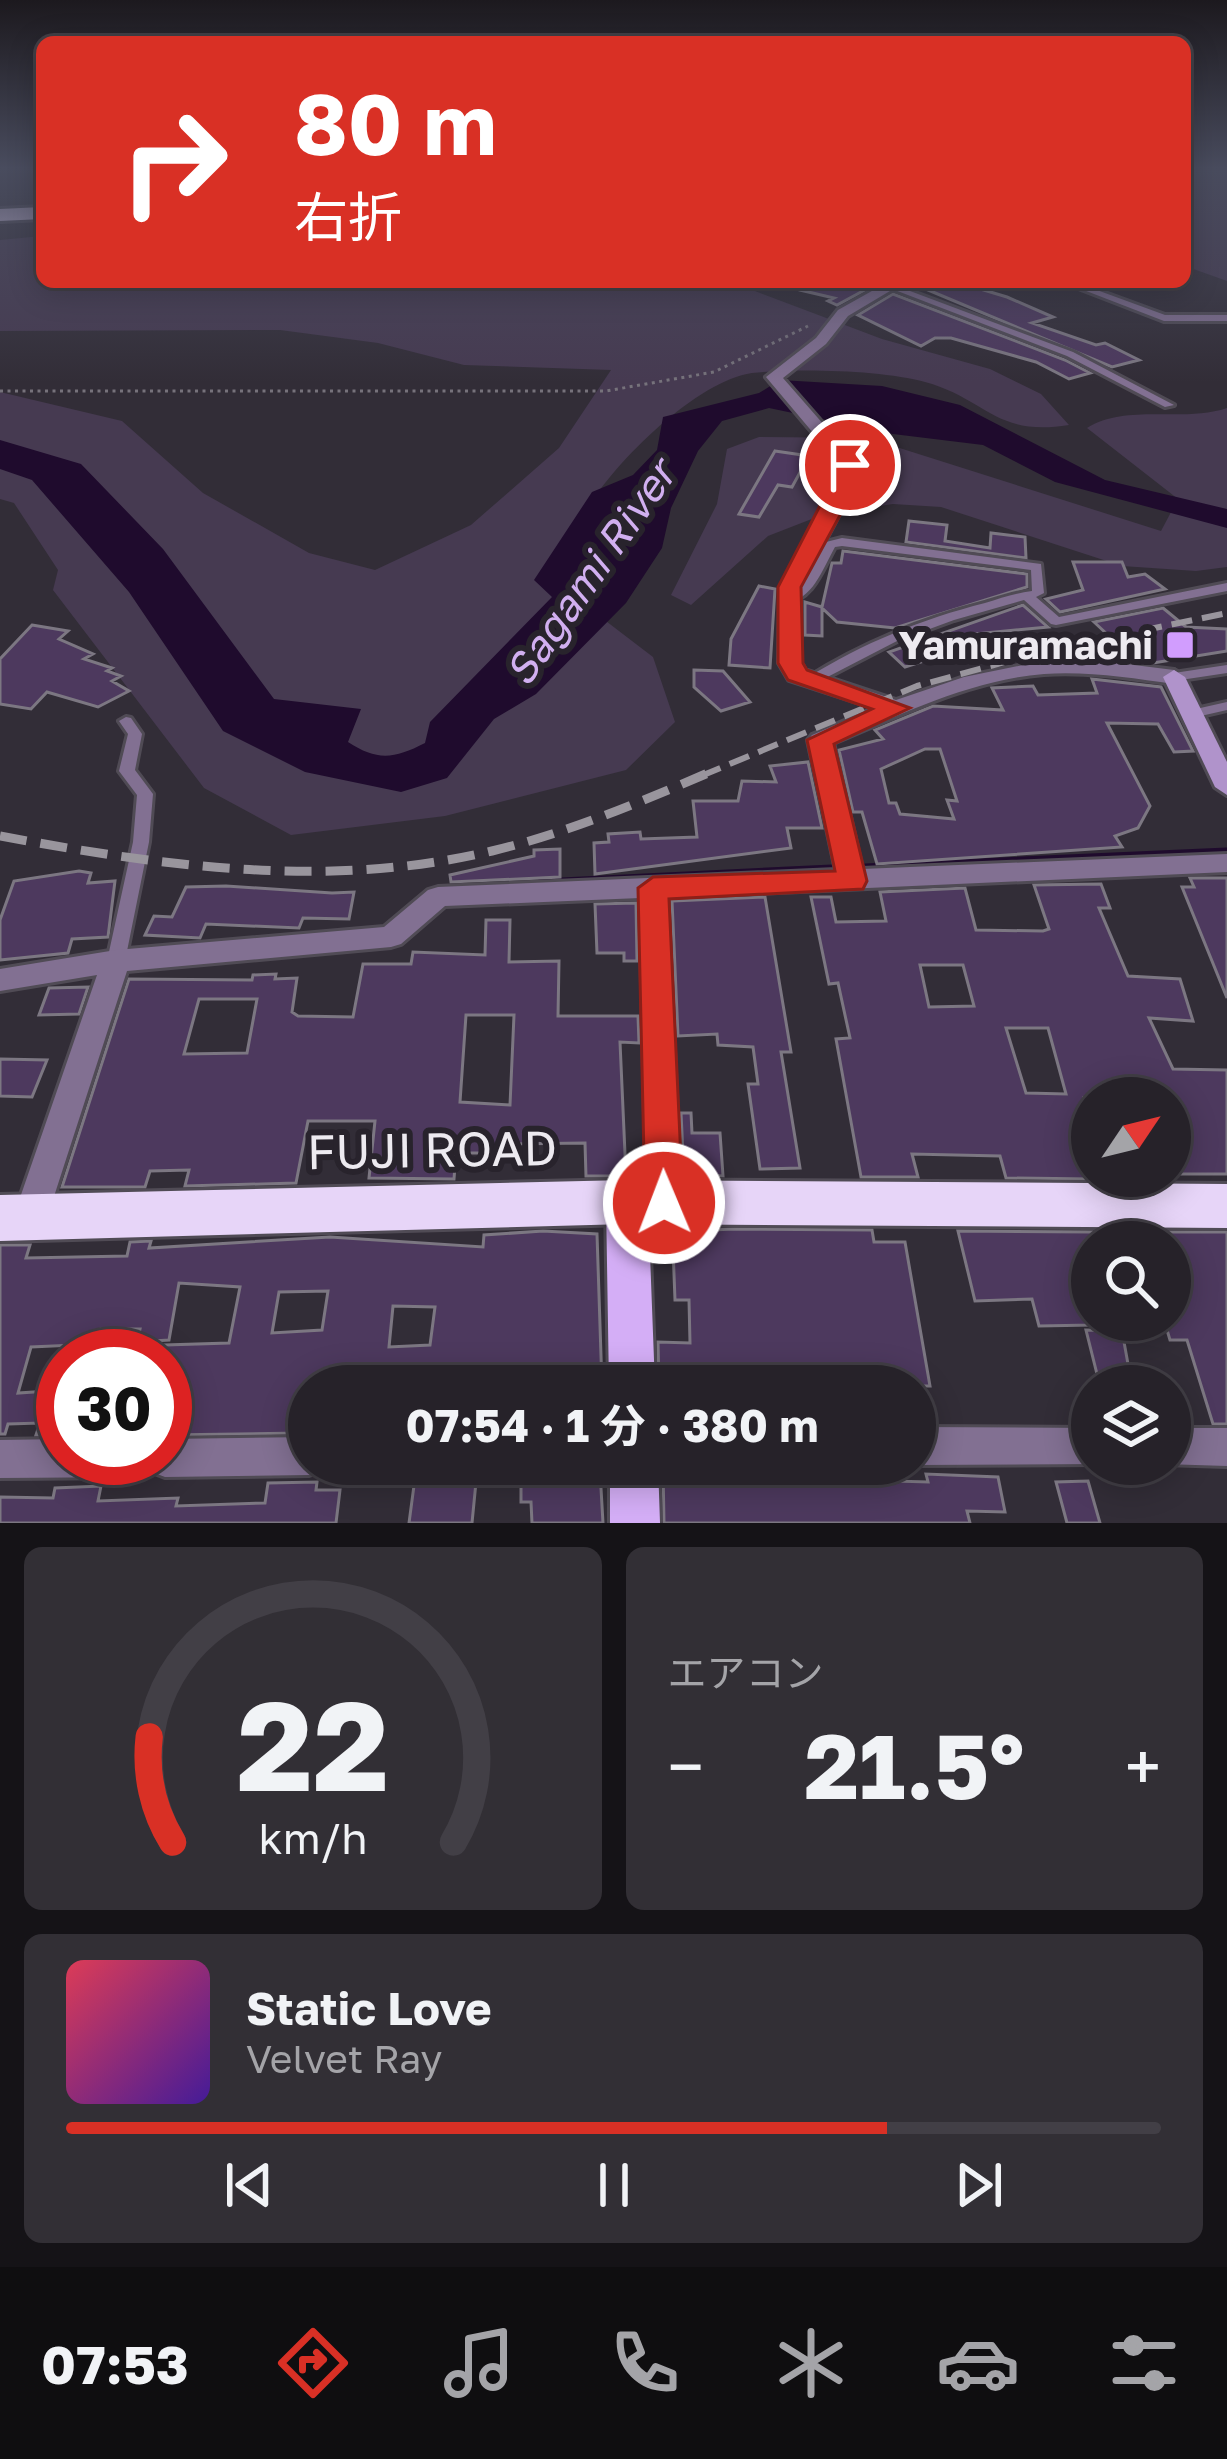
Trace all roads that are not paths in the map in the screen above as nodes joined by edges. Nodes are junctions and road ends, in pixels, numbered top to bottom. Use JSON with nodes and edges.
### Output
{"nodes":[{"id":1,"x":881,"y":288,"type":"edge"},
{"id":2,"x":902,"y":288,"type":"edge"},
{"id":3,"x":1083,"y":288,"type":"edge"},
{"id":4,"x":1227,"y":318,"type":"edge"},
{"id":5,"x":1169,"y":405,"type":"dead end"},
{"id":6,"x":1227,"y":587,"type":"edge"},
{"id":7,"x":1026,"y":595,"type":"junction"},
{"id":8,"x":790,"y":600,"type":"junction"},
{"id":9,"x":1227,"y":668,"type":"edge"},
{"id":10,"x":1174,"y":677,"type":"junction"},
{"id":11,"x":812,"y":681,"type":"junction"},
{"id":12,"x":1227,"y":706,"type":"edge"},
{"id":13,"x":897,"y":708,"type":"junction"},
{"id":14,"x":1192,"y":714,"type":"junction"},
{"id":15,"x":126,"y":721,"type":"dead end"},
{"id":16,"x":1227,"y":787,"type":"edge"},
{"id":17,"x":1227,"y":863,"type":"edge"},
{"id":18,"x":852,"y":881,"type":"junction"},
{"id":19,"x":653,"y":888,"type":"junction"},
{"id":20,"x":116,"y":961,"type":"junction"},
{"id":21,"x":0,"y":980,"type":"edge"},
{"id":22,"x":645,"y":1203,"type":"junction"},
{"id":23,"x":1227,"y":1206,"type":"edge"},
{"id":24,"x":15,"y":1218,"type":"edge"},
{"id":25,"x":633,"y":1365,"type":"edge"},
{"id":26,"x":936,"y":1446,"type":"edge"},
{"id":27,"x":1071,"y":1447,"type":"edge"},
{"id":28,"x":1191,"y":1447,"type":"edge"},
{"id":29,"x":1227,"y":1447,"type":"edge"},
{"id":30,"x":288,"y":1456,"type":"edge"},
{"id":31,"x":192,"y":1458,"type":"edge"},
{"id":32,"x":0,"y":1459,"type":"edge"},
{"id":33,"x":36,"y":1459,"type":"edge"},
{"id":34,"x":634,"y":1485,"type":"edge"},
{"id":35,"x":635,"y":1523,"type":"edge"}],
"edges":[{"from":1,"to":8,"type":"street"},
{"from":2,"to":5,"type":"lane"},
{"from":3,"to":4,"type":"lane"},
{"from":6,"to":7,"type":"lane"},
{"from":7,"to":8,"type":"lane"},
{"from":7,"to":11,"type":"lane"},
{"from":8,"to":11,"type":"street"},
{"from":9,"to":10,"type":"lane"},
{"from":10,"to":13,"type":"street"},
{"from":10,"to":14,"type":"main road"},
{"from":11,"to":13,"type":"street"},
{"from":12,"to":14,"type":"lane"},
{"from":13,"to":18,"type":"street"},
{"from":14,"to":16,"type":"main road"},
{"from":15,"to":20,"type":"lane"},
{"from":17,"to":18,"type":"street"},
{"from":18,"to":19,"type":"street"},
{"from":19,"to":20,"type":"street"},
{"from":19,"to":22,"type":"street"},
{"from":20,"to":21,"type":"street"},
{"from":20,"to":24,"type":"street"},
{"from":22,"to":23,"type":"highway","name":"FUJI ROAD"},
{"from":22,"to":24,"type":"highway","name":"FUJI ROAD"},
{"from":22,"to":25,"type":"main road"},
{"from":26,"to":27,"type":"street"},
{"from":28,"to":29,"type":"street"},
{"from":30,"to":31,"type":"street"},
{"from":32,"to":33,"type":"street"},
{"from":34,"to":35,"type":"main road"}]}
